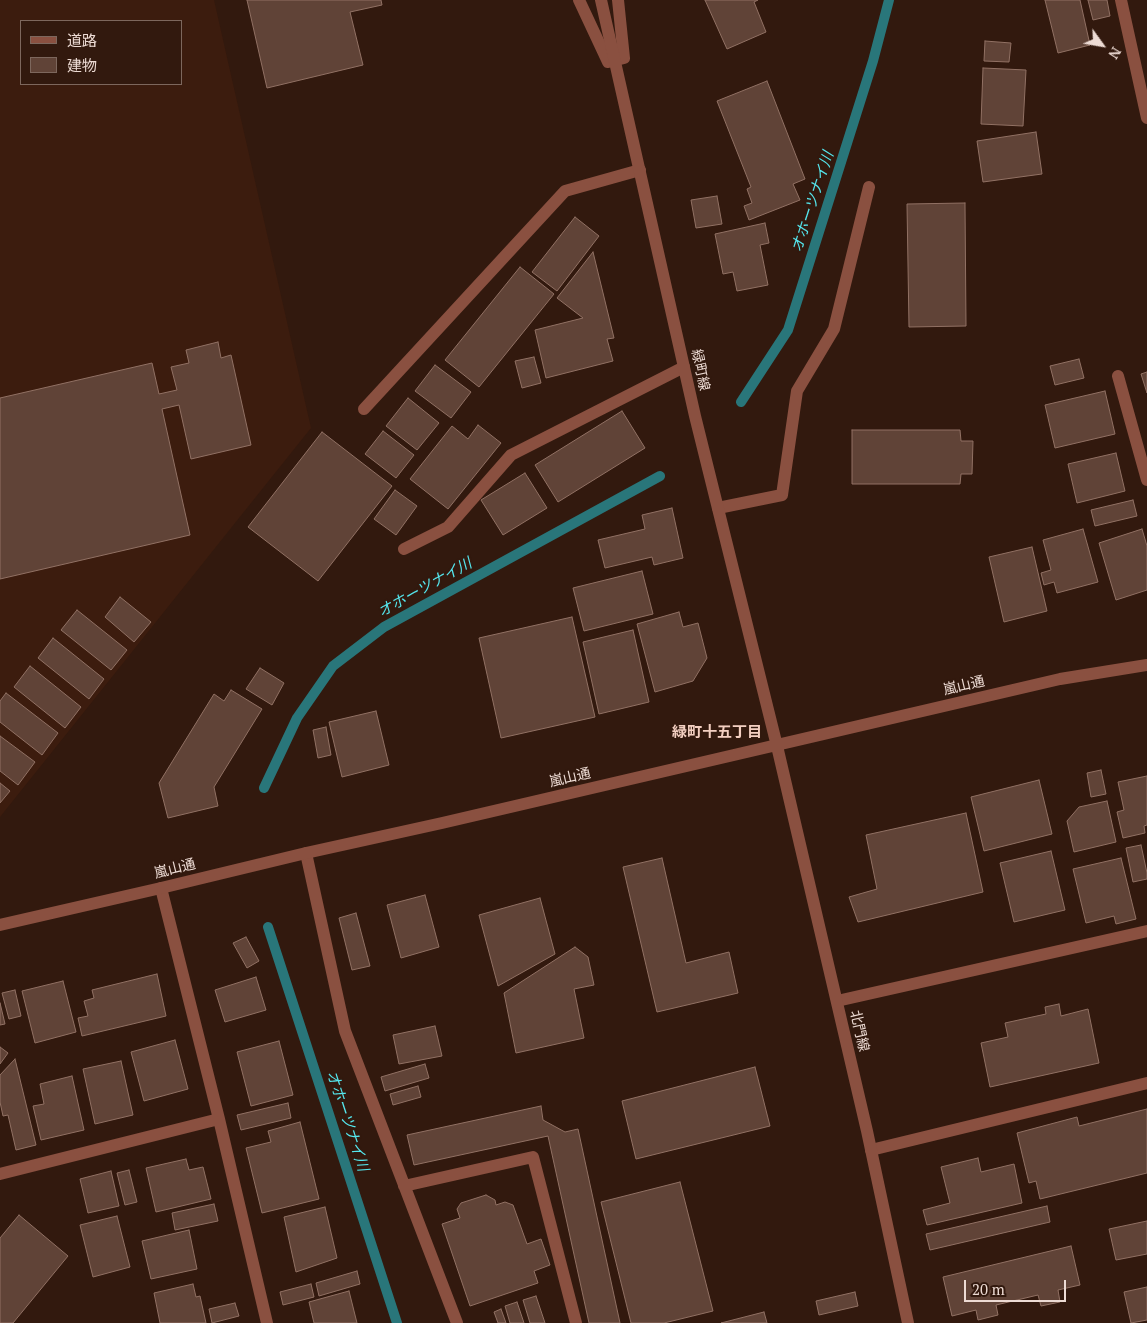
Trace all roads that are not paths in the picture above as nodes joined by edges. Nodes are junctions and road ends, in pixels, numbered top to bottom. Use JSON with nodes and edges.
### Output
{"nodes":[{"id":1,"x":579,"y":0,"type":"edge"},
{"id":2,"x":601,"y":0,"type":"edge"},
{"id":3,"x":618,"y":0,"type":"edge"},
{"id":4,"x":1121,"y":0,"type":"edge"},
{"id":5,"x":614,"y":60,"type":"junction"},
{"id":6,"x":1147,"y":118,"type":"edge"},
{"id":7,"x":640,"y":170,"type":"junction"},
{"id":8,"x":869,"y":187,"type":"dead end"},
{"id":9,"x":684,"y":367,"type":"junction"},
{"id":10,"x":1118,"y":376,"type":"dead end"},
{"id":11,"x":364,"y":410,"type":"dead end"},
{"id":12,"x":1147,"y":480,"type":"edge"},
{"id":13,"x":718,"y":508,"type":"junction"},
{"id":14,"x":404,"y":549,"type":"dead end"},
{"id":15,"x":1147,"y":665,"type":"edge"},
{"id":16,"x":777,"y":746,"type":"junction"},
{"id":17,"x":306,"y":853,"type":"junction"},
{"id":18,"x":161,"y":888,"type":"junction"},
{"id":19,"x":0,"y":925,"type":"edge"},
{"id":20,"x":1147,"y":931,"type":"edge"},
{"id":21,"x":837,"y":1002,"type":"junction"},
{"id":22,"x":1147,"y":1083,"type":"edge"},
{"id":23,"x":220,"y":1119,"type":"junction"},
{"id":24,"x":871,"y":1150,"type":"junction"},
{"id":25,"x":0,"y":1174,"type":"edge"},
{"id":26,"x":404,"y":1186,"type":"junction"},
{"id":27,"x":267,"y":1323,"type":"edge"},
{"id":28,"x":457,"y":1323,"type":"edge"},
{"id":29,"x":576,"y":1323,"type":"edge"},
{"id":30,"x":908,"y":1323,"type":"edge"}],
"edges":[{"from":1,"to":5,"type":"street"},
{"from":2,"to":5,"type":"street","name":"緑町線"},
{"from":3,"to":5,"type":"street"},
{"from":4,"to":6,"type":"street"},
{"from":5,"to":7,"type":"street","name":"緑町線"},
{"from":7,"to":9,"type":"street","name":"緑町線"},
{"from":7,"to":11,"type":"street"},
{"from":8,"to":13,"type":"street"},
{"from":9,"to":13,"type":"street","name":"緑町線"},
{"from":9,"to":14,"type":"street"},
{"from":10,"to":12,"type":"street"},
{"from":13,"to":16,"type":"street","name":"緑町線"},
{"from":15,"to":16,"type":"street","name":"嵐山通"},
{"from":16,"to":17,"type":"street","name":"嵐山通"},
{"from":16,"to":21,"type":"street","name":"北門線"},
{"from":17,"to":18,"type":"street","name":"嵐山通"},
{"from":17,"to":26,"type":"street"},
{"from":18,"to":19,"type":"street","name":"嵐山通"},
{"from":18,"to":23,"type":"street"},
{"from":20,"to":21,"type":"street"},
{"from":21,"to":24,"type":"street","name":"北門線"},
{"from":22,"to":24,"type":"street"},
{"from":23,"to":25,"type":"street"},
{"from":23,"to":27,"type":"street"},
{"from":24,"to":30,"type":"street","name":"北門線"},
{"from":26,"to":28,"type":"street"},
{"from":26,"to":29,"type":"street"}]}
